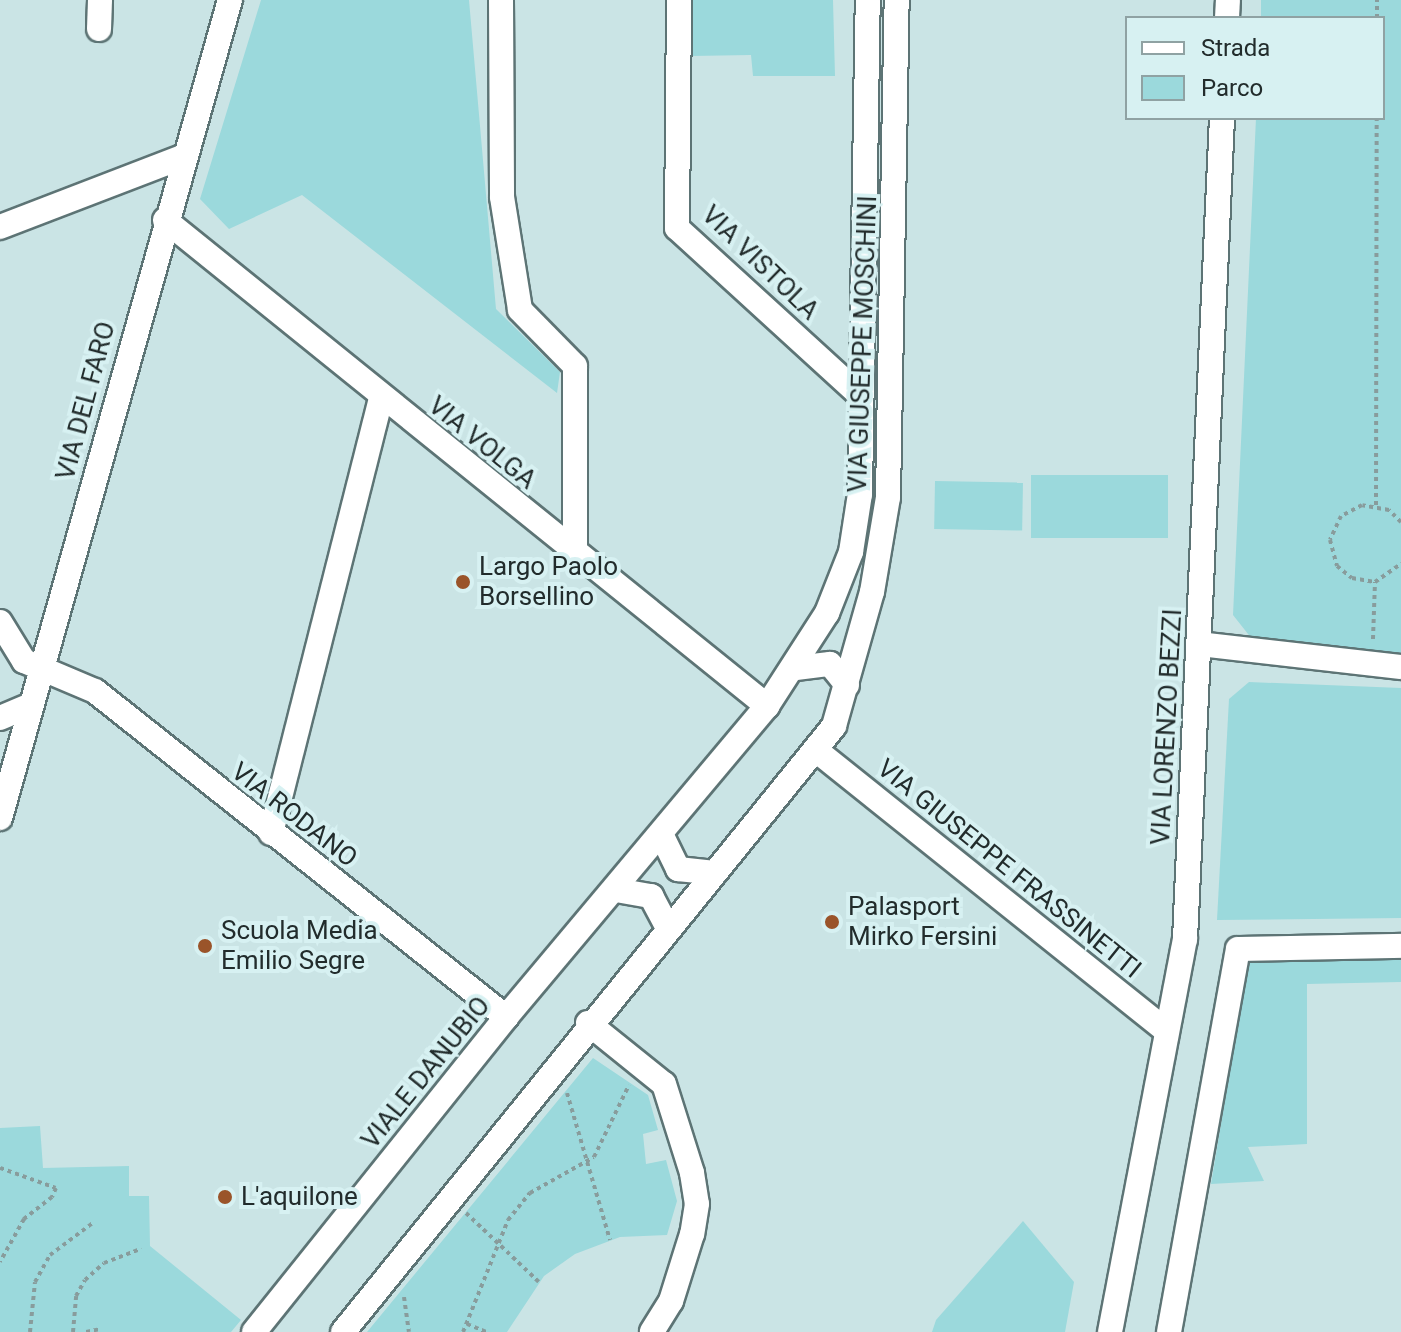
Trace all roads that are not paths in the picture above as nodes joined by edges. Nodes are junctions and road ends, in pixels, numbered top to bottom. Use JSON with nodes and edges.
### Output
{"nodes":[{"id":1,"x":100,"y":0,"type":"edge"},
{"id":2,"x":230,"y":0,"type":"edge"},
{"id":3,"x":501,"y":0,"type":"edge"},
{"id":4,"x":679,"y":0,"type":"edge"},
{"id":5,"x":868,"y":0,"type":"edge"},
{"id":6,"x":897,"y":0,"type":"edge"},
{"id":7,"x":99,"y":29,"type":"dead end"},
{"id":8,"x":1222,"y":120,"type":"edge"},
{"id":9,"x":182,"y":157,"type":"junction"},
{"id":10,"x":165,"y":220,"type":"junction"},
{"id":11,"x":0,"y":227,"type":"edge"},
{"id":12,"x":861,"y":396,"type":"junction"},
{"id":13,"x":381,"y":398,"type":"junction"},
{"id":14,"x":575,"y":554,"type":"junction"},
{"id":15,"x":0,"y":622,"type":"edge"},
{"id":16,"x":1199,"y":644,"type":"junction"},
{"id":17,"x":1401,"y":667,"type":"edge"},
{"id":18,"x":41,"y":668,"type":"junction"},
{"id":19,"x":796,"y":668,"type":"junction"},
{"id":20,"x":847,"y":685,"type":"junction"},
{"id":21,"x":31,"y":705,"type":"junction"},
{"id":22,"x":767,"y":706,"type":"junction"},
{"id":23,"x":0,"y":718,"type":"edge"},
{"id":24,"x":817,"y":751,"type":"junction"},
{"id":25,"x":0,"y":818,"type":"edge"},
{"id":26,"x":271,"y":833,"type":"junction"},
{"id":27,"x":662,"y":836,"type":"junction"},
{"id":28,"x":715,"y":873,"type":"junction"},
{"id":29,"x":616,"y":890,"type":"junction"},
{"id":30,"x":668,"y":928,"type":"junction"},
{"id":31,"x":1401,"y":946,"type":"edge"},
{"id":32,"x":506,"y":1017,"type":"junction"},
{"id":33,"x":588,"y":1023,"type":"junction"},
{"id":34,"x":1166,"y":1031,"type":"junction"},
{"id":35,"x":254,"y":1332,"type":"edge"},
{"id":36,"x":343,"y":1332,"type":"edge"},
{"id":37,"x":652,"y":1332,"type":"edge"},
{"id":38,"x":1110,"y":1332,"type":"edge"},
{"id":39,"x":1117,"y":1332,"type":"edge"},
{"id":40,"x":1169,"y":1332,"type":"edge"}],
"edges":[{"from":1,"to":7,"type":"street"},
{"from":2,"to":9,"type":"street","name":"VIA DEL FARO"},
{"from":3,"to":14,"type":"street"},
{"from":4,"to":12,"type":"street","name":"VIA VISTOLA"},
{"from":5,"to":12,"type":"street","name":"VIA GIUSEPPE MOSCHINI"},
{"from":6,"to":20,"type":"street","name":"VIA GIUSEPPE MOSCHINI"},
{"from":8,"to":16,"type":"street","name":"VIA LORENZO BEZZI"},
{"from":9,"to":10,"type":"street","name":"VIA DEL FARO"},
{"from":9,"to":11,"type":"street"},
{"from":10,"to":13,"type":"street","name":"VIA VOLGA"},
{"from":10,"to":18,"type":"street","name":"VIA DEL FARO"},
{"from":12,"to":19,"type":"street","name":"VIA GIUSEPPE MOSCHINI"},
{"from":13,"to":14,"type":"street","name":"VIA VOLGA"},
{"from":13,"to":26,"type":"street"},
{"from":14,"to":22,"type":"street","name":"VIA VOLGA"},
{"from":15,"to":18,"type":"street","name":"VIA RODANO"},
{"from":16,"to":17,"type":"street"},
{"from":16,"to":34,"type":"street","name":"VIA LORENZO BEZZI"},
{"from":18,"to":21,"type":"street","name":"VIA DEL FARO"},
{"from":18,"to":26,"type":"street","name":"VIA RODANO"},
{"from":19,"to":20,"type":"street"},
{"from":19,"to":22,"type":"street","name":"VIALE DANUBIO"},
{"from":20,"to":24,"type":"street"},
{"from":21,"to":23,"type":"street"},
{"from":21,"to":25,"type":"street","name":"VIA DEL FARO"},
{"from":22,"to":27,"type":"street","name":"VIALE DANUBIO"},
{"from":24,"to":28,"type":"street"},
{"from":24,"to":34,"type":"street","name":"VIA GIUSEPPE FRASSINETTI"},
{"from":26,"to":32,"type":"street","name":"VIA RODANO"},
{"from":27,"to":28,"type":"street"},
{"from":27,"to":29,"type":"street","name":"VIALE DANUBIO"},
{"from":28,"to":30,"type":"street"},
{"from":29,"to":30,"type":"street"},
{"from":29,"to":32,"type":"street","name":"VIALE DANUBIO"},
{"from":30,"to":33,"type":"street"},
{"from":31,"to":40,"type":"street"},
{"from":32,"to":35,"type":"street","name":"VIALE DANUBIO"},
{"from":33,"to":36,"type":"street"},
{"from":33,"to":37,"type":"street"},
{"from":34,"to":38,"type":"street","name":"VIA LORENZO BEZZI"},
{"from":38,"to":39,"type":"street"}]}
